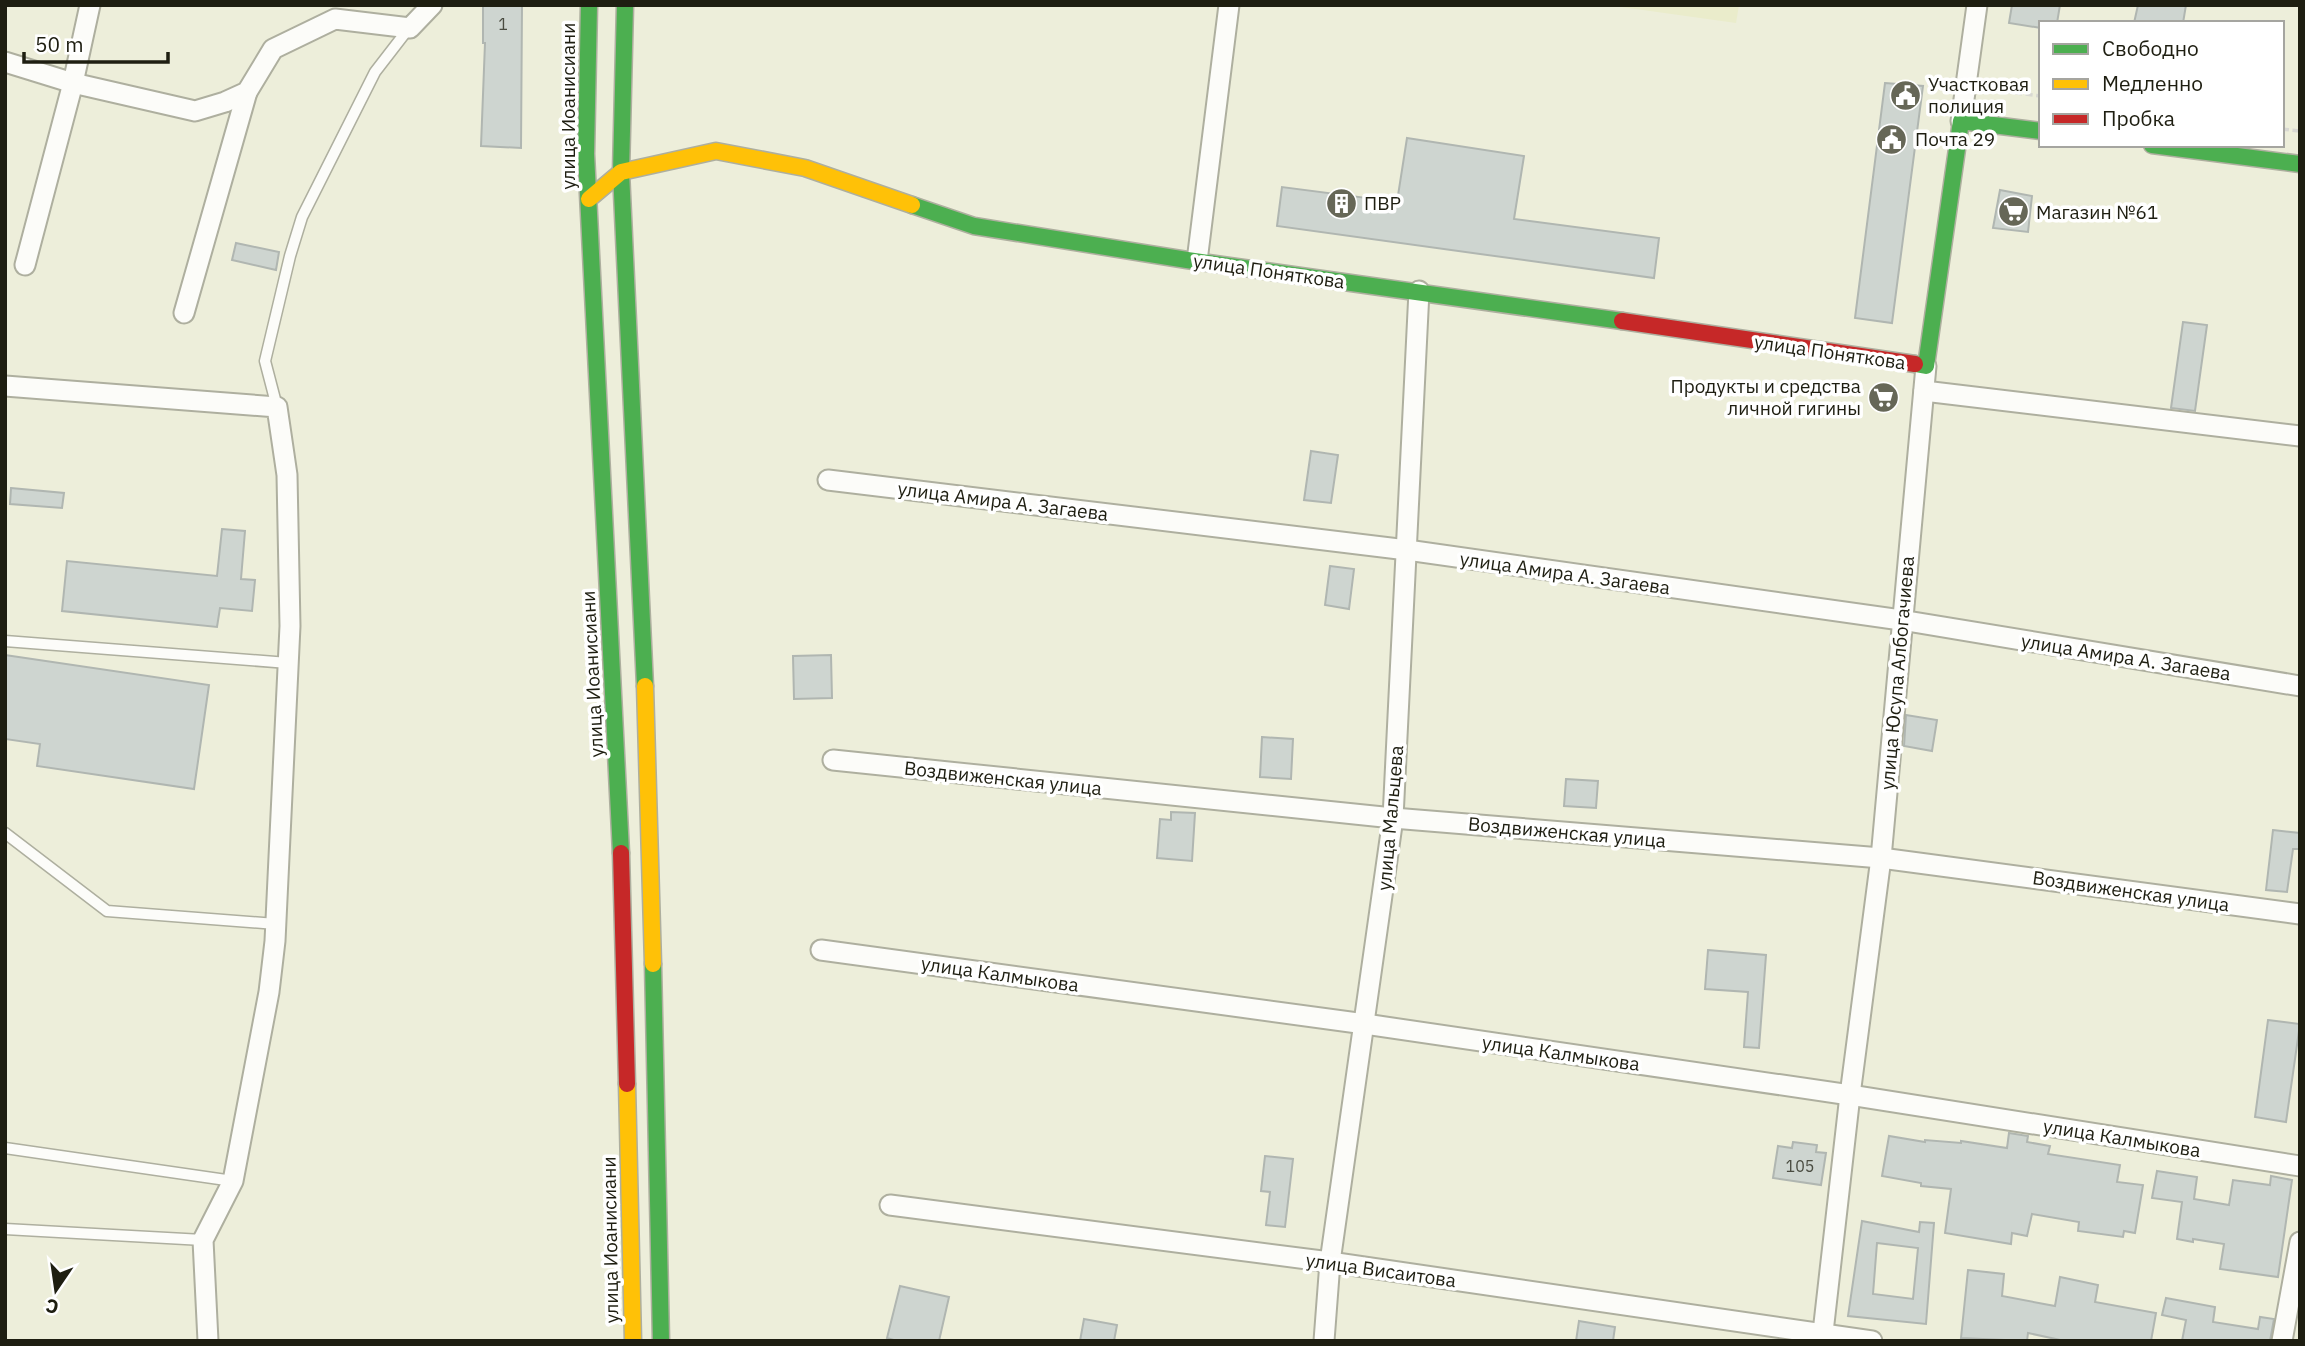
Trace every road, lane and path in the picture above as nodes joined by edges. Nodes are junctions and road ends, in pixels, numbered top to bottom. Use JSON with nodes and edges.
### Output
{"nodes":[{"id":1,"x":90,"y":5,"type":"edge"},
{"id":2,"x":432,"y":5,"type":"edge"},
{"id":3,"x":589,"y":5,"type":"edge"},
{"id":4,"x":625,"y":5,"type":"edge"},
{"id":5,"x":1229,"y":5,"type":"edge"},
{"id":6,"x":1977,"y":5,"type":"edge"},
{"id":7,"x":410,"y":28,"type":"junction"},
{"id":8,"x":5,"y":62,"type":"edge"},
{"id":9,"x":73,"y":83,"type":"junction"},
{"id":10,"x":1966,"y":86,"type":"junction"},
{"id":11,"x":247,"y":92,"type":"junction"},
{"id":12,"x":2039,"y":96,"type":"edge"},
{"id":13,"x":1961,"y":121,"type":"junction"},
{"id":14,"x":2039,"y":131,"type":"edge"},
{"id":15,"x":2168,"y":147,"type":"edge"},
{"id":16,"x":604,"y":163,"type":"junction"},
{"id":17,"x":2300,"y":164,"type":"edge"},
{"id":18,"x":589,"y":199,"type":"junction"},
{"id":19,"x":1197,"y":261,"type":"junction"},
{"id":20,"x":25,"y":265,"type":"dead end"},
{"id":21,"x":1419,"y":291,"type":"junction"},
{"id":22,"x":184,"y":313,"type":"dead end"},
{"id":23,"x":1926,"y":366,"type":"junction"},
{"id":24,"x":5,"y":386,"type":"edge"},
{"id":25,"x":1924,"y":391,"type":"junction"},
{"id":26,"x":277,"y":407,"type":"junction"},
{"id":27,"x":2300,"y":436,"type":"edge"},
{"id":28,"x":828,"y":480,"type":"dead end"},
{"id":29,"x":1407,"y":550,"type":"junction"},
{"id":30,"x":1901,"y":620,"type":"junction"},
{"id":31,"x":5,"y":640,"type":"edge"},
{"id":32,"x":288,"y":663,"type":"junction"},
{"id":33,"x":2300,"y":686,"type":"edge"},
{"id":34,"x":833,"y":760,"type":"dead end"},
{"id":35,"x":1393,"y":818,"type":"junction"},
{"id":36,"x":5,"y":833,"type":"edge"},
{"id":37,"x":1881,"y":858,"type":"junction"},
{"id":38,"x":2300,"y":914,"type":"edge"},
{"id":39,"x":276,"y":923,"type":"junction"},
{"id":40,"x":821,"y":950,"type":"dead end"},
{"id":41,"x":1365,"y":1024,"type":"junction"},
{"id":42,"x":1850,"y":1095,"type":"junction"},
{"id":43,"x":5,"y":1148,"type":"edge"},
{"id":44,"x":2300,"y":1166,"type":"edge"},
{"id":45,"x":233,"y":1181,"type":"junction"},
{"id":46,"x":890,"y":1205,"type":"dead end"},
{"id":47,"x":5,"y":1229,"type":"edge"},
{"id":48,"x":203,"y":1240,"type":"junction"},
{"id":49,"x":2300,"y":1242,"type":"edge"},
{"id":50,"x":1330,"y":1262,"type":"junction"},
{"id":51,"x":1822,"y":1337,"type":"edge"},
{"id":52,"x":208,"y":1341,"type":"edge"},
{"id":53,"x":634,"y":1341,"type":"edge"},
{"id":54,"x":661,"y":1341,"type":"edge"},
{"id":55,"x":1324,"y":1341,"type":"edge"},
{"id":56,"x":1872,"y":1341,"type":"edge"},
{"id":57,"x":2282,"y":1341,"type":"edge"}],
"edges":[{"from":1,"to":9,"type":"street"},
{"from":2,"to":7,"type":"street"},
{"from":3,"to":16,"type":"main road","name":"улица Иоанисиани"},
{"from":4,"to":16,"type":"main road","name":"улица Иоанисиани"},
{"from":5,"to":19,"type":"street"},
{"from":6,"to":10,"type":"street","name":"улица Юсупа Албогачиева"},
{"from":7,"to":11,"type":"street"},
{"from":7,"to":26,"type":"lane"},
{"from":8,"to":9,"type":"street"},
{"from":9,"to":11,"type":"street"},
{"from":9,"to":20,"type":"street"},
{"from":10,"to":12,"type":"path"},
{"from":10,"to":13,"type":"street","name":"улица Юсупа Албогачиева"},
{"from":11,"to":22,"type":"street"},
{"from":13,"to":14,"type":"main road"},
{"from":13,"to":23,"type":"main road","name":"улица Юсупа Албогачиева"},
{"from":15,"to":17,"type":"main road"},
{"from":16,"to":18,"type":"main road"},
{"from":16,"to":18,"type":"main road","name":"улица Иоанисиани"},
{"from":16,"to":19,"type":"main road","name":"улица Поняткова"},
{"from":16,"to":54,"type":"main road","name":"улица Иоанисиани"},
{"from":18,"to":53,"type":"main road","name":"улица Иоанисиани"},
{"from":19,"to":21,"type":"main road","name":"улица Поняткова"},
{"from":21,"to":23,"type":"main road","name":"улица Поняткова"},
{"from":21,"to":29,"type":"street","name":"улица Мальцева"},
{"from":23,"to":25,"type":"street","name":"улица Юсупа Албогачиева"},
{"from":24,"to":26,"type":"street"},
{"from":25,"to":27,"type":"street","name":"улица Поняткова"},
{"from":25,"to":30,"type":"street","name":"улица Юсупа Албогачиева"},
{"from":26,"to":32,"type":"street"},
{"from":28,"to":29,"type":"street","name":"улица Амира А. Загаева"},
{"from":29,"to":30,"type":"street","name":"улица Амира А. Загаева"},
{"from":29,"to":35,"type":"street","name":"улица Мальцева"},
{"from":30,"to":33,"type":"street","name":"улица Амира А. Загаева"},
{"from":30,"to":37,"type":"street","name":"улица Юсупа Албогачиева"},
{"from":31,"to":32,"type":"lane"},
{"from":32,"to":39,"type":"street"},
{"from":34,"to":35,"type":"street","name":"Воздвиженская улица"},
{"from":35,"to":37,"type":"street","name":"Воздвиженская улица"},
{"from":35,"to":41,"type":"street","name":"улица Мальцева"},
{"from":36,"to":39,"type":"lane"},
{"from":37,"to":38,"type":"street","name":"Воздвиженская улица"},
{"from":37,"to":42,"type":"street","name":"улица Юсупа Албогачиева"},
{"from":39,"to":45,"type":"street"},
{"from":40,"to":41,"type":"street","name":"улица Калмыкова"},
{"from":41,"to":42,"type":"street","name":"улица Калмыкова"},
{"from":41,"to":50,"type":"street","name":"улица Мальцева"},
{"from":42,"to":44,"type":"street","name":"улица Калмыкова"},
{"from":42,"to":51,"type":"street","name":"улица Юсупа Албогачиева"},
{"from":43,"to":45,"type":"lane"},
{"from":45,"to":48,"type":"street"},
{"from":46,"to":50,"type":"street","name":"улица Висаитова"},
{"from":47,"to":48,"type":"lane"},
{"from":48,"to":52,"type":"street"},
{"from":49,"to":57,"type":"street"},
{"from":50,"to":51,"type":"street","name":"улица Висаитова"},
{"from":50,"to":55,"type":"street","name":"улица Мальцева"},
{"from":51,"to":56,"type":"street","name":"улица Висаитова"}]}
